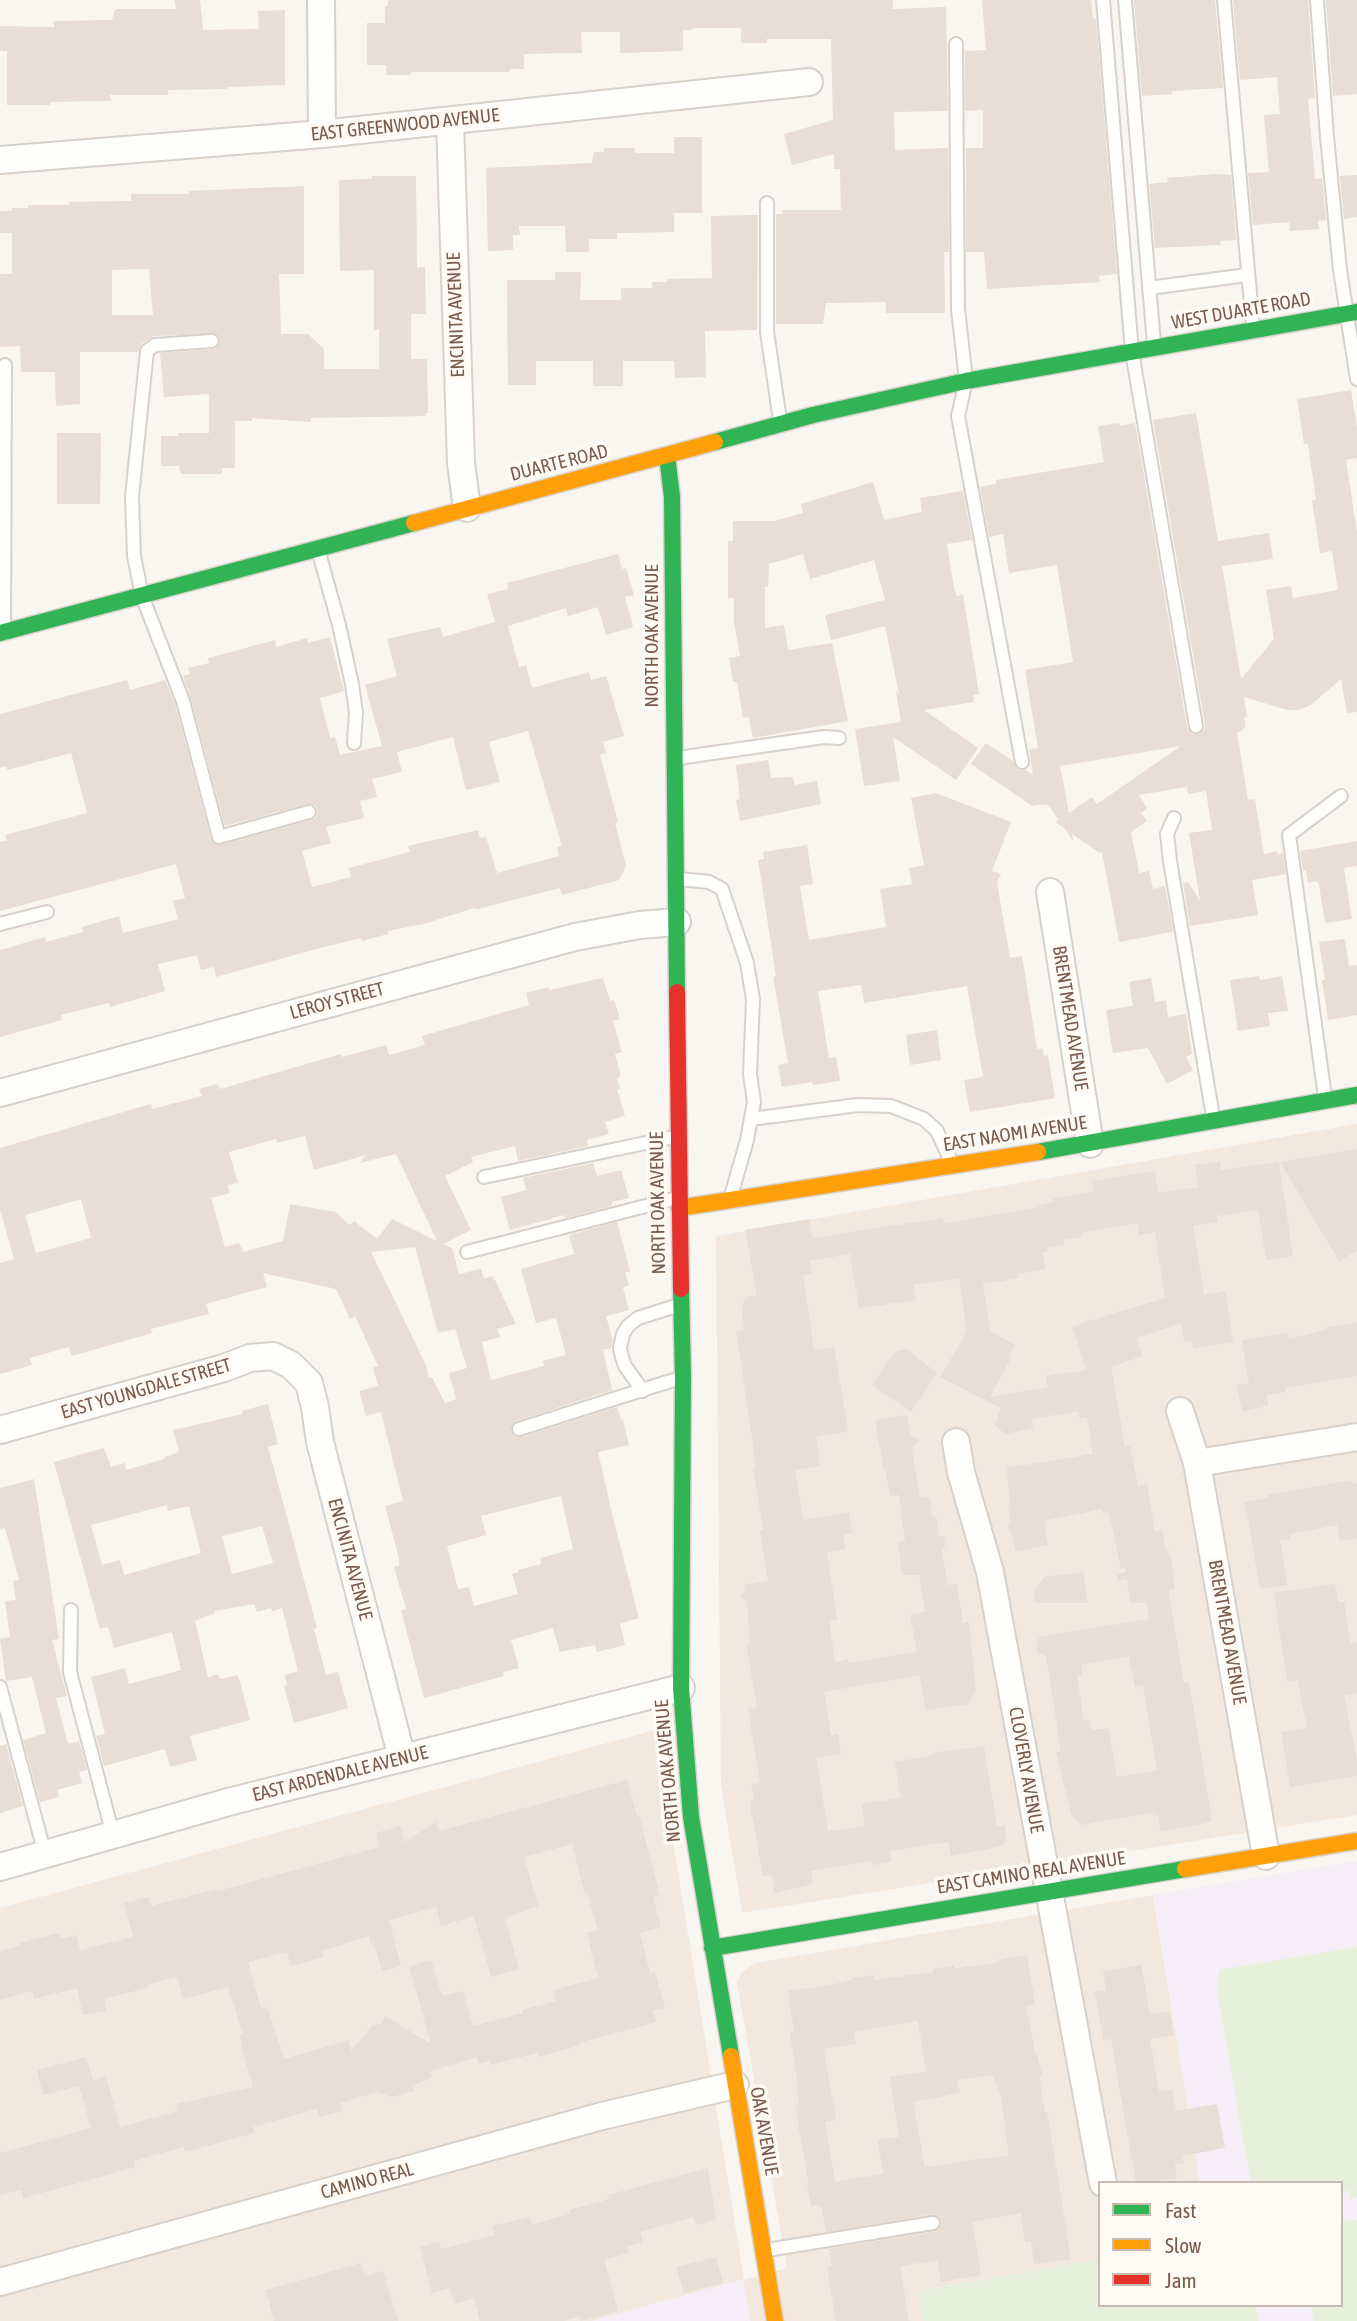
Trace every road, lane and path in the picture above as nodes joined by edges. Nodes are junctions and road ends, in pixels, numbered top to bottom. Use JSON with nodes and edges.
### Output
{"nodes":[{"id":1,"x":321,"y":0,"type":"edge"},
{"id":2,"x":1103,"y":0,"type":"edge"},
{"id":3,"x":1125,"y":0,"type":"edge"},
{"id":4,"x":1224,"y":0,"type":"edge"},
{"id":5,"x":1317,"y":0,"type":"edge"},
{"id":6,"x":956,"y":44,"type":"dead end"},
{"id":7,"x":809,"y":82,"type":"dead end"},
{"id":8,"x":450,"y":121,"type":"junction"},
{"id":9,"x":323,"y":134,"type":"junction"},
{"id":10,"x":0,"y":160,"type":"edge"},
{"id":11,"x":767,"y":203,"type":"dead end"},
{"id":12,"x":1247,"y":275,"type":"junction"},
{"id":13,"x":1149,"y":288,"type":"junction"},
{"id":14,"x":1352,"y":313,"type":"edge"},
{"id":15,"x":1253,"y":330,"type":"junction"},
{"id":16,"x":212,"y":341,"type":"dead end"},
{"id":17,"x":1154,"y":348,"type":"junction"},
{"id":18,"x":1132,"y":352,"type":"junction"},
{"id":19,"x":5,"y":365,"type":"dead end"},
{"id":20,"x":1357,"y":379,"type":"edge"},
{"id":21,"x":966,"y":381,"type":"junction"},
{"id":22,"x":780,"y":424,"type":"junction"},
{"id":23,"x":667,"y":456,"type":"junction"},
{"id":24,"x":467,"y":508,"type":"junction"},
{"id":25,"x":318,"y":549,"type":"junction"},
{"id":26,"x":142,"y":596,"type":"junction"},
{"id":27,"x":2,"y":632,"type":"edge"},
{"id":28,"x":1196,"y":726,"type":"dead end"},
{"id":29,"x":839,"y":738,"type":"dead end"},
{"id":30,"x":354,"y":743,"type":"dead end"},
{"id":31,"x":674,"y":759,"type":"junction"},
{"id":32,"x":1022,"y":762,"type":"dead end"},
{"id":33,"x":1341,"y":796,"type":"dead end"},
{"id":34,"x":309,"y":812,"type":"dead end"},
{"id":35,"x":1174,"y":818,"type":"dead end"},
{"id":36,"x":676,"y":878,"type":"junction"},
{"id":37,"x":1050,"y":892,"type":"dead end"},
{"id":38,"x":47,"y":912,"type":"dead end"},
{"id":39,"x":677,"y":922,"type":"junction"},
{"id":40,"x":0,"y":924,"type":"edge"},
{"id":41,"x":0,"y":1093,"type":"edge"},
{"id":42,"x":1357,"y":1095,"type":"edge"},
{"id":43,"x":1326,"y":1100,"type":"junction"},
{"id":44,"x":751,"y":1119,"type":"junction"},
{"id":45,"x":1214,"y":1121,"type":"junction"},
{"id":46,"x":678,"y":1136,"type":"junction"},
{"id":47,"x":1090,"y":1144,"type":"junction"},
{"id":48,"x":953,"y":1165,"type":"junction"},
{"id":49,"x":484,"y":1177,"type":"dead end"},
{"id":50,"x":730,"y":1200,"type":"junction"},
{"id":51,"x":679,"y":1202,"type":"junction"},
{"id":52,"x":467,"y":1252,"type":"dead end"},
{"id":53,"x":680,"y":1305,"type":"junction"},
{"id":54,"x":291,"y":1365,"type":"joint"},
{"id":55,"x":683,"y":1377,"type":"junction"},
{"id":56,"x":643,"y":1391,"type":"junction"},
{"id":57,"x":1180,"y":1410,"type":"dead end"},
{"id":58,"x":519,"y":1429,"type":"dead end"},
{"id":59,"x":0,"y":1430,"type":"edge"},
{"id":60,"x":1357,"y":1437,"type":"edge"},
{"id":61,"x":956,"y":1442,"type":"dead end"},
{"id":62,"x":1197,"y":1463,"type":"junction"},
{"id":63,"x":71,"y":1610,"type":"dead end"},
{"id":64,"x":0,"y":1687,"type":"edge"},
{"id":65,"x":681,"y":1688,"type":"junction"},
{"id":66,"x":402,"y":1758,"type":"junction"},
{"id":67,"x":113,"y":1835,"type":"junction"},
{"id":68,"x":1357,"y":1840,"type":"edge"},
{"id":69,"x":45,"y":1854,"type":"junction"},
{"id":70,"x":1266,"y":1856,"type":"junction"},
{"id":71,"x":0,"y":1867,"type":"edge"},
{"id":72,"x":1049,"y":1891,"type":"junction"},
{"id":73,"x":712,"y":1948,"type":"junction"},
{"id":74,"x":735,"y":2085,"type":"junction"},
{"id":75,"x":1103,"y":2181,"type":"edge"},
{"id":76,"x":933,"y":2223,"type":"dead end"},
{"id":77,"x":763,"y":2251,"type":"junction"},
{"id":78,"x":0,"y":2282,"type":"edge"},
{"id":79,"x":775,"y":2321,"type":"edge"}],
"edges":[{"from":1,"to":9,"type":"street"},
{"from":2,"to":18,"type":"lane"},
{"from":3,"to":13,"type":"lane"},
{"from":4,"to":12,"type":"lane"},
{"from":5,"to":14,"type":"lane"},
{"from":6,"to":21,"type":"lane"},
{"from":7,"to":8,"type":"street","name":"EAST GREENWOOD AVENUE"},
{"from":8,"to":9,"type":"street","name":"EAST GREENWOOD AVENUE"},
{"from":8,"to":24,"type":"street","name":"ENCINITA AVENUE"},
{"from":9,"to":10,"type":"street","name":"EAST GREENWOOD AVENUE"},
{"from":11,"to":22,"type":"lane"},
{"from":12,"to":13,"type":"lane"},
{"from":12,"to":15,"type":"lane"},
{"from":13,"to":17,"type":"lane"},
{"from":14,"to":15,"type":"street","name":"WEST DUARTE ROAD"},
{"from":14,"to":20,"type":"lane"},
{"from":15,"to":17,"type":"street","name":"WEST DUARTE ROAD"},
{"from":16,"to":26,"type":"lane"},
{"from":17,"to":18,"type":"street","name":"WEST DUARTE ROAD"},
{"from":18,"to":21,"type":"street","name":"DUARTE ROAD"},
{"from":18,"to":28,"type":"lane"},
{"from":19,"to":27,"type":"lane"},
{"from":21,"to":22,"type":"street","name":"DUARTE ROAD"},
{"from":21,"to":32,"type":"lane"},
{"from":22,"to":23,"type":"street","name":"DUARTE ROAD"},
{"from":23,"to":24,"type":"street","name":"DUARTE ROAD"},
{"from":23,"to":31,"type":"street","name":"NORTH OAK AVENUE"},
{"from":24,"to":25,"type":"street","name":"DUARTE ROAD"},
{"from":25,"to":26,"type":"street","name":"DUARTE ROAD"},
{"from":25,"to":30,"type":"lane"},
{"from":26,"to":27,"type":"street","name":"DUARTE ROAD"},
{"from":26,"to":34,"type":"lane"},
{"from":29,"to":31,"type":"lane"},
{"from":31,"to":36,"type":"street","name":"NORTH OAK AVENUE"},
{"from":33,"to":43,"type":"lane"},
{"from":35,"to":45,"type":"lane"},
{"from":36,"to":39,"type":"street","name":"NORTH OAK AVENUE"},
{"from":36,"to":44,"type":"lane"},
{"from":37,"to":47,"type":"street","name":"BRENTMEAD AVENUE"},
{"from":38,"to":40,"type":"lane"},
{"from":39,"to":41,"type":"street","name":"LEROY STREET"},
{"from":39,"to":46,"type":"street","name":"NORTH OAK AVENUE"},
{"from":42,"to":43,"type":"street","name":"EAST NAOMI AVENUE"},
{"from":43,"to":45,"type":"street","name":"EAST NAOMI AVENUE"},
{"from":44,"to":48,"type":"lane"},
{"from":44,"to":50,"type":"lane"},
{"from":45,"to":47,"type":"street","name":"EAST NAOMI AVENUE"},
{"from":46,"to":49,"type":"lane"},
{"from":46,"to":51,"type":"street","name":"NORTH OAK AVENUE"},
{"from":47,"to":48,"type":"street","name":"EAST NAOMI AVENUE"},
{"from":48,"to":50,"type":"street","name":"EAST NAOMI AVENUE"},
{"from":50,"to":51,"type":"street","name":"EAST NAOMI AVENUE"},
{"from":51,"to":52,"type":"lane"},
{"from":51,"to":53,"type":"street","name":"NORTH OAK AVENUE"},
{"from":53,"to":55,"type":"street","name":"NORTH OAK AVENUE"},
{"from":53,"to":56,"type":"lane"},
{"from":54,"to":59,"type":"street","name":"EAST YOUNGDALE STREET"},
{"from":54,"to":66,"type":"street","name":"ENCINITA AVENUE"},
{"from":55,"to":56,"type":"lane"},
{"from":55,"to":65,"type":"street","name":"NORTH OAK AVENUE"},
{"from":56,"to":58,"type":"lane"},
{"from":57,"to":62,"type":"street","name":"BRENTMEAD AVENUE"},
{"from":60,"to":62,"type":"street"},
{"from":61,"to":72,"type":"street","name":"CLOVERLY AVENUE"},
{"from":62,"to":70,"type":"street","name":"BRENTMEAD AVENUE"},
{"from":63,"to":67,"type":"lane"},
{"from":64,"to":69,"type":"lane"},
{"from":65,"to":66,"type":"street","name":"EAST ARDENDALE AVENUE"},
{"from":65,"to":73,"type":"street","name":"NORTH OAK AVENUE"},
{"from":66,"to":67,"type":"street","name":"EAST ARDENDALE AVENUE"},
{"from":67,"to":69,"type":"street","name":"EAST ARDENDALE AVENUE"},
{"from":68,"to":70,"type":"street","name":"EAST CAMINO REAL AVENUE"},
{"from":69,"to":71,"type":"street","name":"EAST ARDENDALE AVENUE"},
{"from":70,"to":72,"type":"street","name":"EAST CAMINO REAL AVENUE"},
{"from":72,"to":73,"type":"street","name":"EAST CAMINO REAL AVENUE"},
{"from":72,"to":75,"type":"street","name":"CLOVERLY AVENUE"},
{"from":73,"to":74,"type":"street","name":"OAK AVENUE"},
{"from":74,"to":77,"type":"street","name":"OAK AVENUE"},
{"from":74,"to":78,"type":"street","name":"CAMINO REAL"},
{"from":76,"to":77,"type":"lane"},
{"from":77,"to":79,"type":"street","name":"OAK AVENUE"}]}
